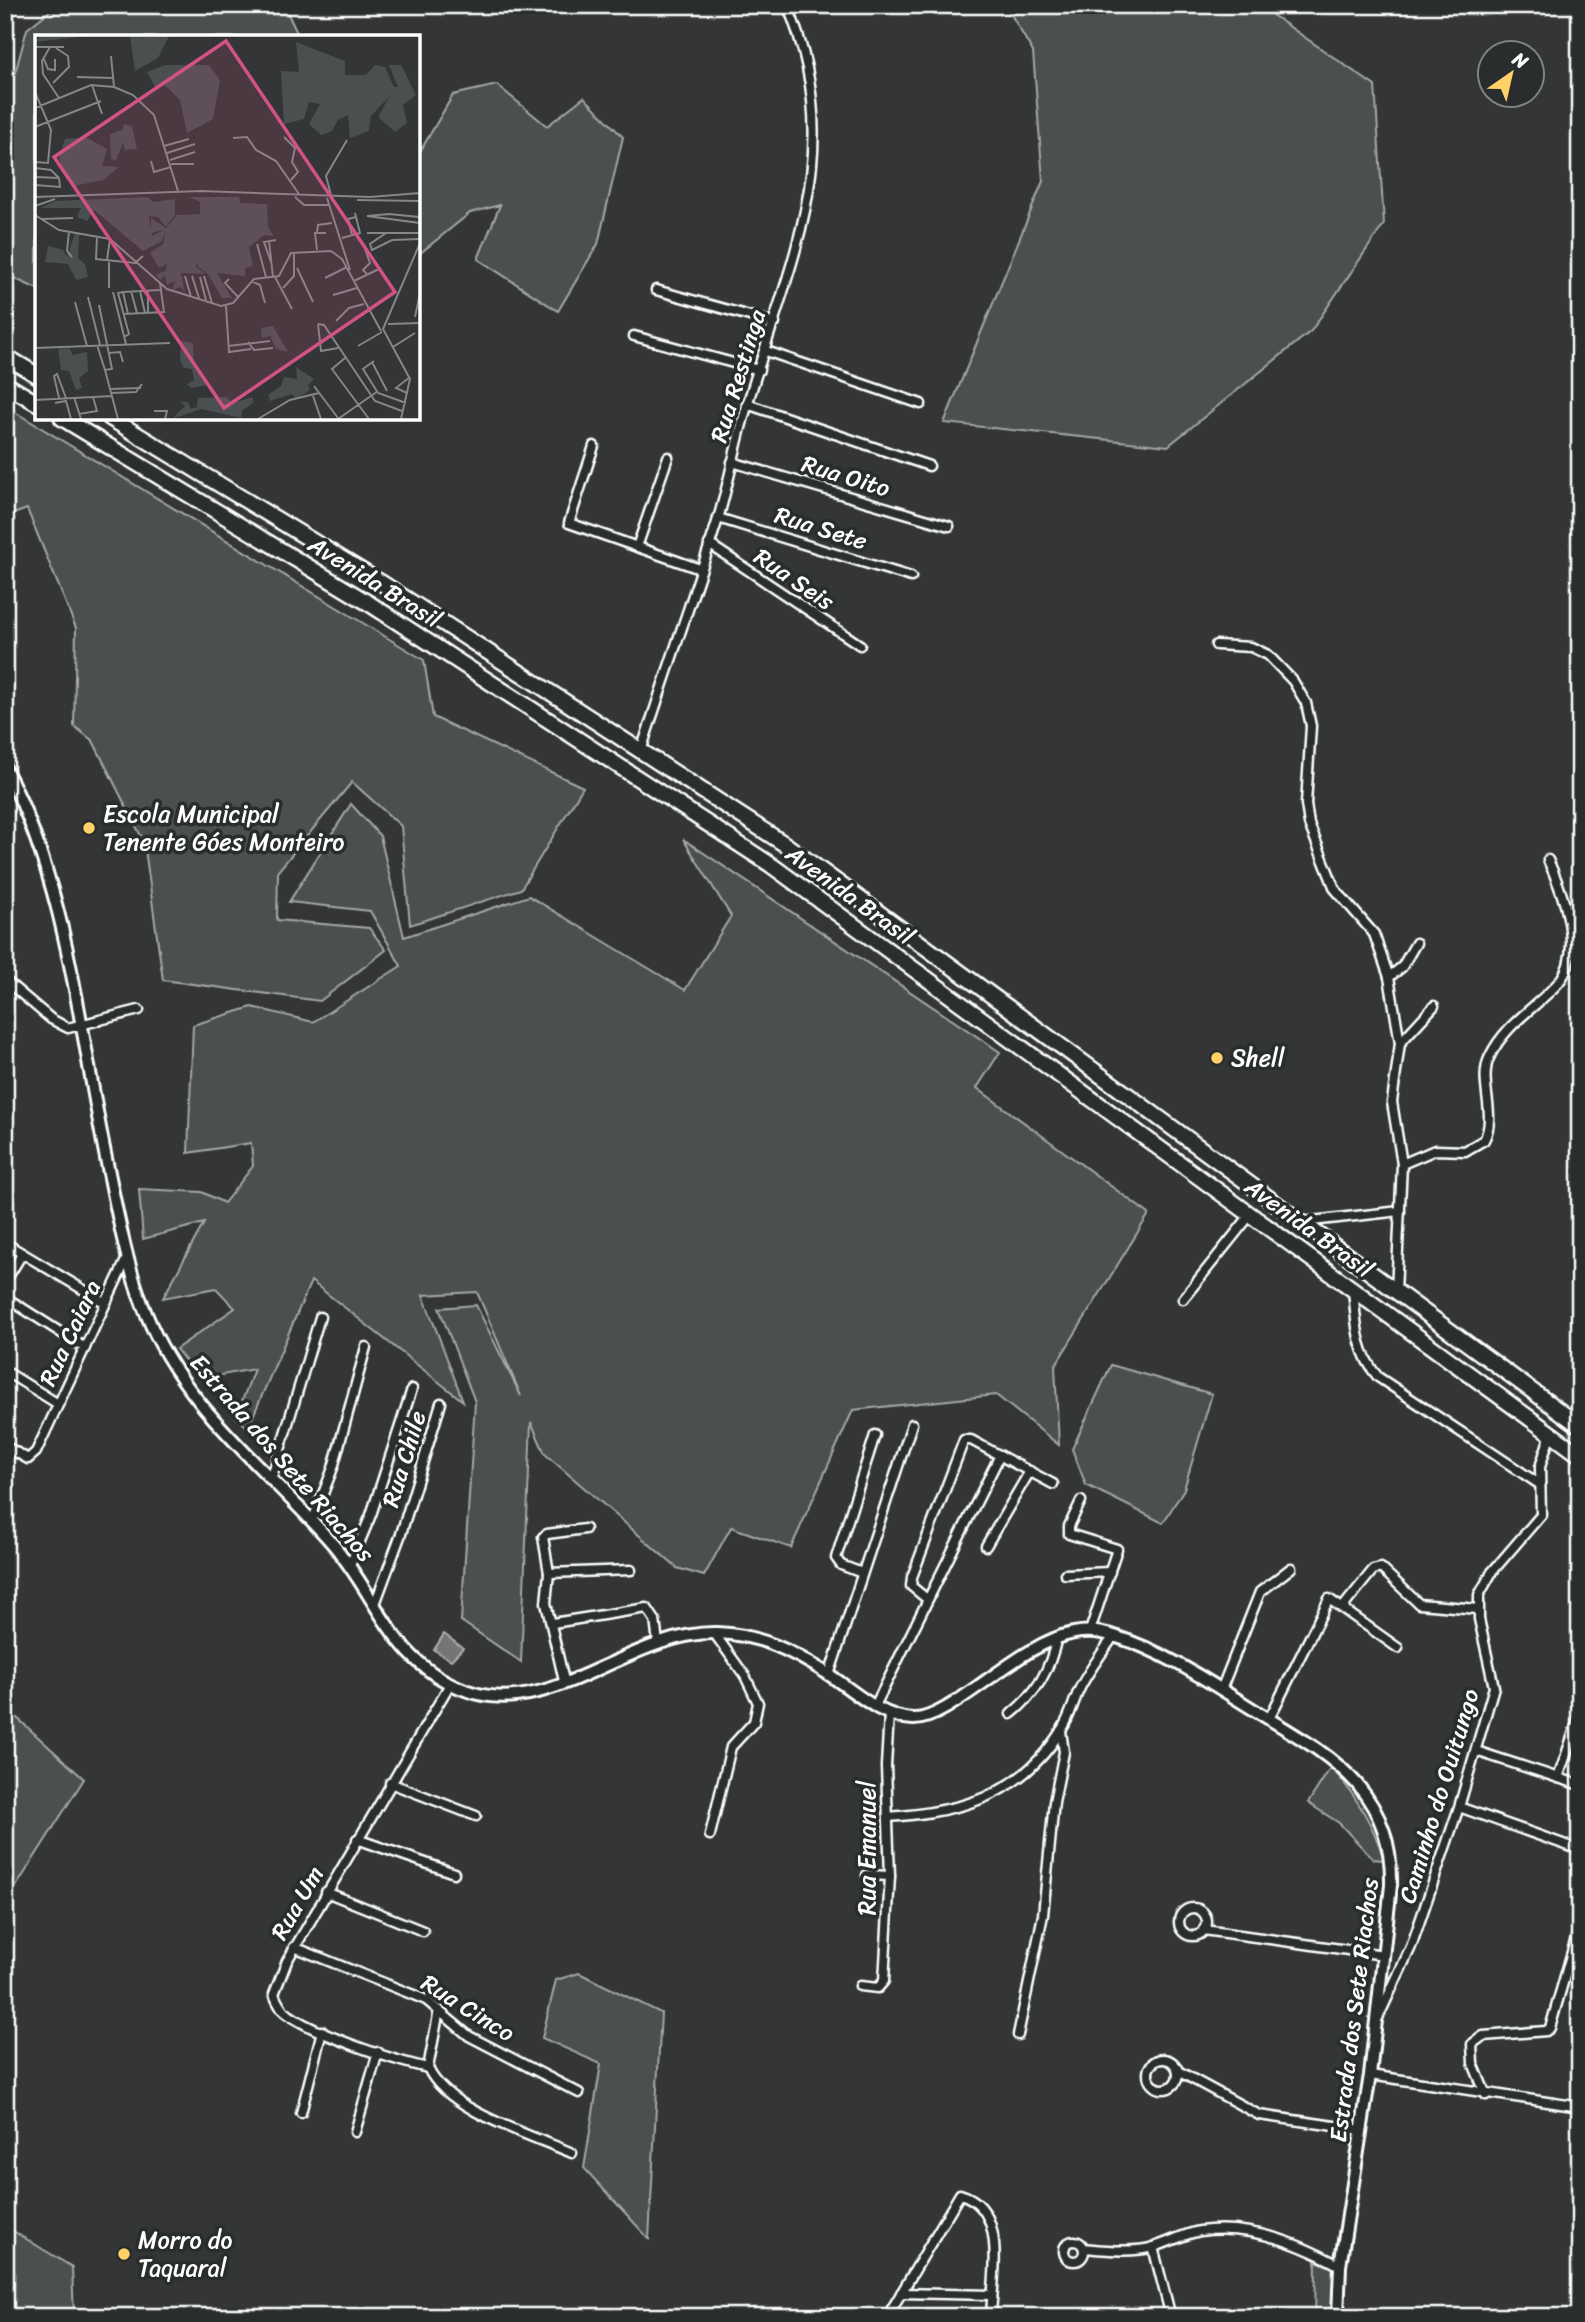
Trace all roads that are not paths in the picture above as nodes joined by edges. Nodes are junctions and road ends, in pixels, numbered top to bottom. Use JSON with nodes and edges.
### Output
{"nodes":[{"id":1,"x":787,"y":5,"type":"edge"},
{"id":2,"x":656,"y":290,"type":"dead end"},
{"id":3,"x":775,"y":323,"type":"junction"},
{"id":4,"x":634,"y":336,"type":"dead end"},
{"id":5,"x":766,"y":351,"type":"junction"},
{"id":6,"x":5,"y":356,"type":"edge"},
{"id":7,"x":759,"y":370,"type":"junction"},
{"id":8,"x":35,"y":373,"type":"edge"},
{"id":9,"x":5,"y":384,"type":"edge"},
{"id":10,"x":35,"y":402,"type":"edge"},
{"id":11,"x":747,"y":404,"type":"junction"},
{"id":12,"x":921,"y":404,"type":"dead end"},
{"id":13,"x":65,"y":420,"type":"edge"},
{"id":14,"x":113,"y":420,"type":"edge"},
{"id":15,"x":594,"y":446,"type":"dead end"},
{"id":16,"x":668,"y":457,"type":"dead end"},
{"id":17,"x":732,"y":462,"type":"junction"},
{"id":18,"x":929,"y":466,"type":"dead end"},
{"id":19,"x":718,"y":518,"type":"junction"},
{"id":20,"x":948,"y":526,"type":"dead end"},
{"id":21,"x":709,"y":544,"type":"junction"},
{"id":22,"x":637,"y":547,"type":"junction"},
{"id":23,"x":700,"y":569,"type":"junction"},
{"id":24,"x":911,"y":577,"type":"dead end"},
{"id":25,"x":860,"y":645,"type":"dead end"},
{"id":26,"x":1216,"y":645,"type":"dead end"},
{"id":27,"x":641,"y":751,"type":"junction"},
{"id":28,"x":5,"y":768,"type":"edge"},
{"id":29,"x":1548,"y":860,"type":"dead end"},
{"id":30,"x":1416,"y":943,"type":"dead end"},
{"id":31,"x":1389,"y":976,"type":"junction"},
{"id":32,"x":5,"y":980,"type":"edge"},
{"id":33,"x":1434,"y":1006,"type":"dead end"},
{"id":34,"x":139,"y":1010,"type":"dead end"},
{"id":35,"x":79,"y":1026,"type":"junction"},
{"id":36,"x":1400,"y":1043,"type":"junction"},
{"id":37,"x":1402,"y":1164,"type":"junction"},
{"id":38,"x":1401,"y":1211,"type":"junction"},
{"id":39,"x":1251,"y":1214,"type":"junction"},
{"id":40,"x":1301,"y":1222,"type":"junction"},
{"id":41,"x":5,"y":1243,"type":"edge"},
{"id":42,"x":22,"y":1254,"type":"junction"},
{"id":43,"x":127,"y":1258,"type":"junction"},
{"id":44,"x":5,"y":1282,"type":"edge"},
{"id":45,"x":1353,"y":1288,"type":"junction"},
{"id":46,"x":1396,"y":1292,"type":"junction"},
{"id":47,"x":5,"y":1297,"type":"edge"},
{"id":48,"x":1182,"y":1299,"type":"dead end"},
{"id":49,"x":104,"y":1302,"type":"junction"},
{"id":50,"x":320,"y":1317,"type":"dead end"},
{"id":51,"x":366,"y":1346,"type":"dead end"},
{"id":52,"x":85,"y":1348,"type":"junction"},
{"id":53,"x":5,"y":1371,"type":"edge"},
{"id":54,"x":412,"y":1389,"type":"dead end"},
{"id":55,"x":441,"y":1403,"type":"dead end"},
{"id":56,"x":58,"y":1404,"type":"junction"},
{"id":57,"x":912,"y":1424,"type":"dead end"},
{"id":58,"x":1580,"y":1426,"type":"edge"},
{"id":59,"x":1551,"y":1433,"type":"junction"},
{"id":60,"x":875,"y":1435,"type":"dead end"},
{"id":61,"x":5,"y":1446,"type":"edge"},
{"id":62,"x":1000,"y":1455,"type":"junction"},
{"id":63,"x":1580,"y":1455,"type":"edge"},
{"id":64,"x":1030,"y":1471,"type":"junction"},
{"id":65,"x":271,"y":1480,"type":"junction"},
{"id":66,"x":1054,"y":1484,"type":"dead end"},
{"id":67,"x":1539,"y":1484,"type":"junction"},
{"id":68,"x":1081,"y":1501,"type":"dead end"},
{"id":69,"x":312,"y":1522,"type":"junction"},
{"id":70,"x":585,"y":1529,"type":"dead end"},
{"id":71,"x":986,"y":1546,"type":"dead end"},
{"id":72,"x":349,"y":1565,"type":"junction"},
{"id":73,"x":1291,"y":1568,"type":"dead end"},
{"id":74,"x":631,"y":1570,"type":"dead end"},
{"id":75,"x":1110,"y":1572,"type":"junction"},
{"id":76,"x":549,"y":1573,"type":"junction"},
{"id":77,"x":863,"y":1573,"type":"junction"},
{"id":78,"x":1065,"y":1574,"type":"dead end"},
{"id":79,"x":927,"y":1599,"type":"junction"},
{"id":80,"x":375,"y":1604,"type":"junction"},
{"id":81,"x":1343,"y":1607,"type":"junction"},
{"id":82,"x":1478,"y":1609,"type":"junction"},
{"id":83,"x":553,"y":1623,"type":"junction"},
{"id":84,"x":1090,"y":1631,"type":"junction"},
{"id":85,"x":714,"y":1633,"type":"junction"},
{"id":86,"x":1114,"y":1636,"type":"junction"},
{"id":87,"x":1057,"y":1637,"type":"junction"},
{"id":88,"x":658,"y":1643,"type":"junction"},
{"id":89,"x":1398,"y":1648,"type":"dead end"},
{"id":90,"x":829,"y":1675,"type":"junction"},
{"id":91,"x":564,"y":1681,"type":"junction"},
{"id":92,"x":450,"y":1684,"type":"junction"},
{"id":93,"x":1221,"y":1690,"type":"junction"},
{"id":94,"x":875,"y":1706,"type":"junction"},
{"id":95,"x":889,"y":1714,"type":"junction"},
{"id":96,"x":1011,"y":1714,"type":"dead end"},
{"id":97,"x":1580,"y":1714,"type":"edge"},
{"id":98,"x":1269,"y":1719,"type":"junction"},
{"id":99,"x":1061,"y":1731,"type":"junction"},
{"id":100,"x":1476,"y":1751,"type":"junction"},
{"id":101,"x":1558,"y":1778,"type":"junction"},
{"id":102,"x":390,"y":1783,"type":"junction"},
{"id":103,"x":1580,"y":1785,"type":"edge"},
{"id":104,"x":1459,"y":1807,"type":"junction"},
{"id":105,"x":476,"y":1816,"type":"dead end"},
{"id":106,"x":888,"y":1817,"type":"junction"},
{"id":107,"x":710,"y":1835,"type":"dead end"},
{"id":108,"x":357,"y":1839,"type":"junction"},
{"id":109,"x":1580,"y":1850,"type":"edge"},
{"id":110,"x":454,"y":1873,"type":"dead end"},
{"id":111,"x":867,"y":1875,"type":"dead end"},
{"id":112,"x":890,"y":1876,"type":"junction"},
{"id":113,"x":326,"y":1892,"type":"junction"},
{"id":114,"x":1580,"y":1924,"type":"edge"},
{"id":115,"x":1204,"y":1930,"type":"dead end"},
{"id":116,"x":423,"y":1931,"type":"dead end"},
{"id":117,"x":294,"y":1947,"type":"junction"},
{"id":118,"x":1384,"y":1955,"type":"junction"},
{"id":119,"x":860,"y":1986,"type":"dead end"},
{"id":120,"x":439,"y":2010,"type":"junction"},
{"id":121,"x":1378,"y":2019,"type":"junction"},
{"id":122,"x":322,"y":2031,"type":"junction"},
{"id":123,"x":1018,"y":2035,"type":"dead end"},
{"id":124,"x":378,"y":2052,"type":"junction"},
{"id":125,"x":428,"y":2068,"type":"junction"},
{"id":126,"x":1178,"y":2071,"type":"dead end"},
{"id":127,"x":1370,"y":2075,"type":"junction"},
{"id":128,"x":579,"y":2093,"type":"dead end"},
{"id":129,"x":1486,"y":2095,"type":"junction"},
{"id":130,"x":1580,"y":2107,"type":"edge"},
{"id":131,"x":301,"y":2113,"type":"dead end"},
{"id":132,"x":1362,"y":2130,"type":"junction"},
{"id":133,"x":355,"y":2132,"type":"dead end"},
{"id":134,"x":572,"y":2153,"type":"dead end"},
{"id":135,"x":1153,"y":2247,"type":"junction"},
{"id":136,"x":1084,"y":2248,"type":"dead end"},
{"id":137,"x":1340,"y":2266,"type":"junction"},
{"id":138,"x":901,"y":2293,"type":"junction"},
{"id":139,"x":992,"y":2295,"type":"junction"},
{"id":140,"x":887,"y":2317,"type":"edge"},
{"id":141,"x":991,"y":2317,"type":"edge"},
{"id":142,"x":1171,"y":2317,"type":"edge"},
{"id":143,"x":1338,"y":2317,"type":"edge"}],
"edges":[{"from":1,"to":3,"type":"street","name":"Rua Restinga"},
{"from":2,"to":3,"type":"street"},
{"from":3,"to":5,"type":"street","name":"Rua Restinga"},
{"from":4,"to":7,"type":"street"},
{"from":5,"to":7,"type":"street","name":"Rua Restinga"},
{"from":5,"to":12,"type":"street"},
{"from":6,"to":8,"type":"highway"},
{"from":7,"to":11,"type":"street","name":"Rua Restinga"},
{"from":9,"to":10,"type":"highway"},
{"from":11,"to":17,"type":"street","name":"Rua Restinga"},
{"from":11,"to":18,"type":"street"},
{"from":13,"to":39,"type":"highway","name":"Avenida Brasil"},
{"from":14,"to":27,"type":"highway","name":"Avenida Brasil"},
{"from":15,"to":22,"type":"street"},
{"from":16,"to":22,"type":"street"},
{"from":17,"to":19,"type":"street","name":"Rua Restinga"},
{"from":17,"to":20,"type":"street","name":"Rua Oito"},
{"from":19,"to":21,"type":"street","name":"Rua Restinga"},
{"from":19,"to":24,"type":"street","name":"Rua Sete"},
{"from":21,"to":23,"type":"street","name":"Rua Restinga"},
{"from":21,"to":25,"type":"street","name":"Rua Seis"},
{"from":22,"to":23,"type":"street"},
{"from":23,"to":27,"type":"street","name":"Rua Restinga"},
{"from":26,"to":31,"type":"street"},
{"from":27,"to":40,"type":"highway","name":"Avenida Brasil"},
{"from":28,"to":35,"type":"street","name":"Estrada dos Sete Riachos"},
{"from":29,"to":37,"type":"street"},
{"from":30,"to":31,"type":"street"},
{"from":31,"to":36,"type":"street"},
{"from":32,"to":35,"type":"street"},
{"from":33,"to":36,"type":"street"},
{"from":34,"to":35,"type":"street"},
{"from":35,"to":43,"type":"street","name":"Estrada dos Sete Riachos"},
{"from":36,"to":37,"type":"street"},
{"from":37,"to":38,"type":"street"},
{"from":38,"to":40,"type":"street","name":"Avenida Brasil"},
{"from":38,"to":46,"type":"street"},
{"from":39,"to":45,"type":"highway","name":"Avenida Brasil"},
{"from":39,"to":48,"type":"street"},
{"from":40,"to":46,"type":"highway","name":"Avenida Brasil"},
{"from":41,"to":42,"type":"street"},
{"from":42,"to":44,"type":"street"},
{"from":42,"to":49,"type":"street"},
{"from":43,"to":49,"type":"street","name":"Rua Caiara"},
{"from":43,"to":65,"type":"street","name":"Estrada dos Sete Riachos"},
{"from":45,"to":59,"type":"highway","name":"Avenida Brasil"},
{"from":45,"to":67,"type":"street"},
{"from":46,"to":58,"type":"highway","name":"Avenida Brasil"},
{"from":47,"to":52,"type":"street"},
{"from":49,"to":52,"type":"street","name":"Rua Caiara"},
{"from":50,"to":65,"type":"street"},
{"from":51,"to":69,"type":"street"},
{"from":52,"to":56,"type":"street","name":"Rua Caiara"},
{"from":53,"to":56,"type":"street"},
{"from":54,"to":72,"type":"street"},
{"from":55,"to":80,"type":"street","name":"Rua Chile"},
{"from":56,"to":61,"type":"street","name":"Rua Caiara"},
{"from":57,"to":77,"type":"street"},
{"from":59,"to":63,"type":"highway","name":"Avenida Brasil"},
{"from":59,"to":67,"type":"street"},
{"from":60,"to":77,"type":"street"},
{"from":62,"to":64,"type":"street"},
{"from":62,"to":79,"type":"street"},
{"from":62,"to":79,"type":"street"},
{"from":64,"to":66,"type":"street"},
{"from":64,"to":71,"type":"street"},
{"from":65,"to":69,"type":"street","name":"Estrada dos Sete Riachos"},
{"from":67,"to":82,"type":"street"},
{"from":68,"to":75,"type":"street"},
{"from":69,"to":72,"type":"street","name":"Estrada dos Sete Riachos"},
{"from":70,"to":76,"type":"street"},
{"from":72,"to":80,"type":"street","name":"Estrada dos Sete Riachos"},
{"from":73,"to":93,"type":"street"},
{"from":74,"to":76,"type":"street"},
{"from":75,"to":78,"type":"street"},
{"from":75,"to":84,"type":"street"},
{"from":76,"to":83,"type":"street"},
{"from":77,"to":90,"type":"street"},
{"from":79,"to":94,"type":"street"},
{"from":80,"to":92,"type":"street","name":"Estrada dos Sete Riachos"},
{"from":81,"to":82,"type":"street"},
{"from":81,"to":89,"type":"street"},
{"from":81,"to":98,"type":"street"},
{"from":82,"to":100,"type":"street","name":"Caminho do Ouitungo"},
{"from":83,"to":88,"type":"street"},
{"from":83,"to":91,"type":"street"},
{"from":84,"to":86,"type":"street","name":"Estrada dos Sete Riachos"},
{"from":84,"to":87,"type":"street","name":"Estrada dos Sete Riachos"},
{"from":85,"to":88,"type":"street","name":"Estrada dos Sete Riachos"},
{"from":85,"to":90,"type":"street","name":"Estrada dos Sete Riachos"},
{"from":85,"to":107,"type":"street"},
{"from":86,"to":93,"type":"street","name":"Estrada dos Sete Riachos"},
{"from":86,"to":99,"type":"street"},
{"from":87,"to":95,"type":"street","name":"Estrada dos Sete Riachos"},
{"from":87,"to":96,"type":"street"},
{"from":88,"to":91,"type":"street","name":"Estrada dos Sete Riachos"},
{"from":90,"to":94,"type":"street","name":"Estrada dos Sete Riachos"},
{"from":91,"to":92,"type":"street","name":"Estrada dos Sete Riachos"},
{"from":92,"to":102,"type":"street","name":"Rua Um"},
{"from":93,"to":98,"type":"street","name":"Estrada dos Sete Riachos"},
{"from":94,"to":95,"type":"street","name":"Estrada dos Sete Riachos"},
{"from":95,"to":106,"type":"street","name":"Rua Emanuel"},
{"from":97,"to":101,"type":"street"},
{"from":98,"to":118,"type":"street","name":"Estrada dos Sete Riachos"},
{"from":99,"to":106,"type":"street"},
{"from":99,"to":123,"type":"street"},
{"from":100,"to":101,"type":"street"},
{"from":100,"to":104,"type":"street","name":"Caminho do Ouitungo"},
{"from":101,"to":103,"type":"street"},
{"from":102,"to":105,"type":"street"},
{"from":102,"to":108,"type":"street","name":"Rua Um"},
{"from":104,"to":109,"type":"street"},
{"from":104,"to":121,"type":"street","name":"Caminho do Ouitungo"},
{"from":106,"to":112,"type":"street","name":"Rua Emanuel"},
{"from":108,"to":110,"type":"street"},
{"from":108,"to":113,"type":"street","name":"Rua Um"},
{"from":111,"to":112,"type":"street"},
{"from":112,"to":119,"type":"street","name":"Rua Emanuel"},
{"from":113,"to":116,"type":"street"},
{"from":113,"to":117,"type":"street","name":"Rua Um"},
{"from":114,"to":129,"type":"street"},
{"from":115,"to":118,"type":"street"},
{"from":117,"to":120,"type":"street","name":"Rua Cinco"},
{"from":117,"to":122,"type":"street","name":"Rua Um"},
{"from":118,"to":121,"type":"street","name":"Estrada dos Sete Riachos"},
{"from":120,"to":125,"type":"street"},
{"from":120,"to":128,"type":"street","name":"Rua Cinco"},
{"from":121,"to":127,"type":"street","name":"Estrada dos Sete Riachos"},
{"from":122,"to":124,"type":"street","name":"Rua Um"},
{"from":122,"to":131,"type":"street"},
{"from":124,"to":125,"type":"street","name":"Rua Um"},
{"from":124,"to":133,"type":"street"},
{"from":125,"to":134,"type":"street"},
{"from":126,"to":132,"type":"street"},
{"from":127,"to":129,"type":"street"},
{"from":127,"to":132,"type":"street","name":"Estrada dos Sete Riachos"},
{"from":129,"to":130,"type":"street"},
{"from":132,"to":137,"type":"street","name":"Estrada dos Sete Riachos"},
{"from":135,"to":136,"type":"street"},
{"from":135,"to":137,"type":"street"},
{"from":135,"to":142,"type":"street"},
{"from":137,"to":143,"type":"street","name":"Estrada dos Sete Riachos"},
{"from":138,"to":139,"type":"street"},
{"from":138,"to":139,"type":"street"},
{"from":138,"to":140,"type":"street"},
{"from":139,"to":141,"type":"street"}]}
